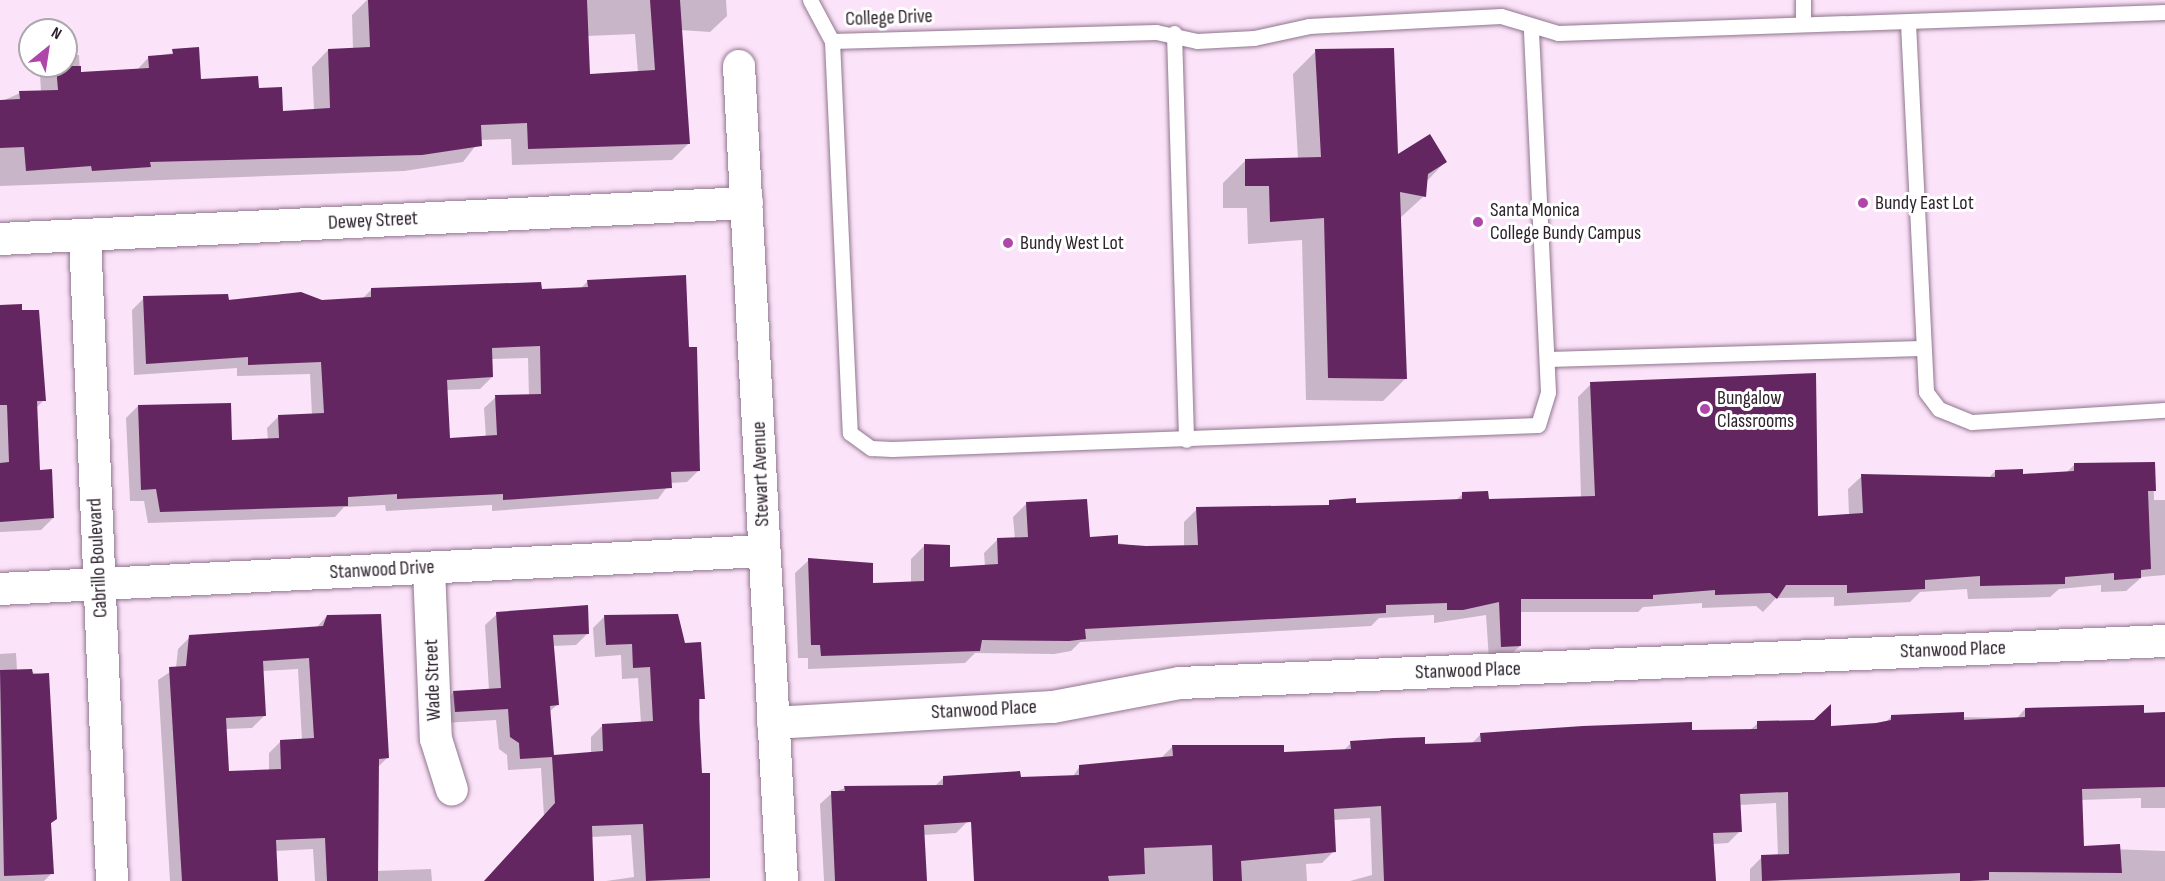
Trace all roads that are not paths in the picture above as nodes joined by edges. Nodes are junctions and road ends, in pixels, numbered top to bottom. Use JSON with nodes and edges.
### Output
{"nodes":[{"id":1,"x":810,"y":0,"type":"edge"},
{"id":2,"x":1803,"y":0,"type":"edge"},
{"id":3,"x":2165,"y":12,"type":"edge"},
{"id":4,"x":1803,"y":22,"type":"junction"},
{"id":5,"x":1908,"y":23,"type":"junction"},
{"id":6,"x":1531,"y":26,"type":"junction"},
{"id":7,"x":1174,"y":33,"type":"junction"},
{"id":8,"x":832,"y":41,"type":"junction"},
{"id":9,"x":739,"y":66,"type":"dead end"},
{"id":10,"x":747,"y":203,"type":"junction"},
{"id":11,"x":85,"y":236,"type":"junction"},
{"id":12,"x":0,"y":239,"type":"edge"},
{"id":13,"x":1922,"y":348,"type":"junction"},
{"id":14,"x":1547,"y":358,"type":"junction"},
{"id":15,"x":2165,"y":410,"type":"edge"},
{"id":16,"x":1186,"y":440,"type":"junction"},
{"id":17,"x":764,"y":551,"type":"junction"},
{"id":18,"x":429,"y":568,"type":"junction"},
{"id":19,"x":99,"y":584,"type":"junction"},
{"id":20,"x":0,"y":589,"type":"edge"},
{"id":21,"x":2165,"y":641,"type":"edge"},
{"id":22,"x":773,"y":723,"type":"junction"},
{"id":23,"x":452,"y":790,"type":"dead end"},
{"id":24,"x":112,"y":881,"type":"edge"},
{"id":25,"x":782,"y":881,"type":"edge"}],
"edges":[{"from":1,"to":8,"type":"lane"},
{"from":2,"to":4,"type":"lane"},
{"from":3,"to":5,"type":"lane","name":"College Drive"},
{"from":4,"to":5,"type":"lane","name":"College Drive"},
{"from":4,"to":6,"type":"lane","name":"College Drive"},
{"from":5,"to":13,"type":"lane"},
{"from":6,"to":7,"type":"lane","name":"College Drive"},
{"from":6,"to":14,"type":"lane"},
{"from":7,"to":8,"type":"lane","name":"College Drive"},
{"from":7,"to":16,"type":"lane"},
{"from":8,"to":16,"type":"lane"},
{"from":9,"to":10,"type":"street","name":"Stewart Avenue"},
{"from":10,"to":11,"type":"street","name":"Dewey Street"},
{"from":10,"to":17,"type":"street","name":"Stewart Avenue"},
{"from":11,"to":12,"type":"street","name":"Dewey Street"},
{"from":11,"to":19,"type":"street","name":"Cabrillo Boulevard"},
{"from":13,"to":14,"type":"lane"},
{"from":13,"to":15,"type":"lane"},
{"from":14,"to":16,"type":"lane"},
{"from":17,"to":18,"type":"street","name":"Stanwood Drive"},
{"from":17,"to":22,"type":"street","name":"Stewart Avenue"},
{"from":18,"to":19,"type":"street","name":"Stanwood Drive"},
{"from":18,"to":23,"type":"street","name":"Wade Street"},
{"from":19,"to":20,"type":"street","name":"Stanwood Drive"},
{"from":19,"to":24,"type":"street","name":"Cabrillo Boulevard"},
{"from":21,"to":22,"type":"street","name":"Stanwood Place"},
{"from":22,"to":25,"type":"street","name":"Stewart Avenue"}]}
